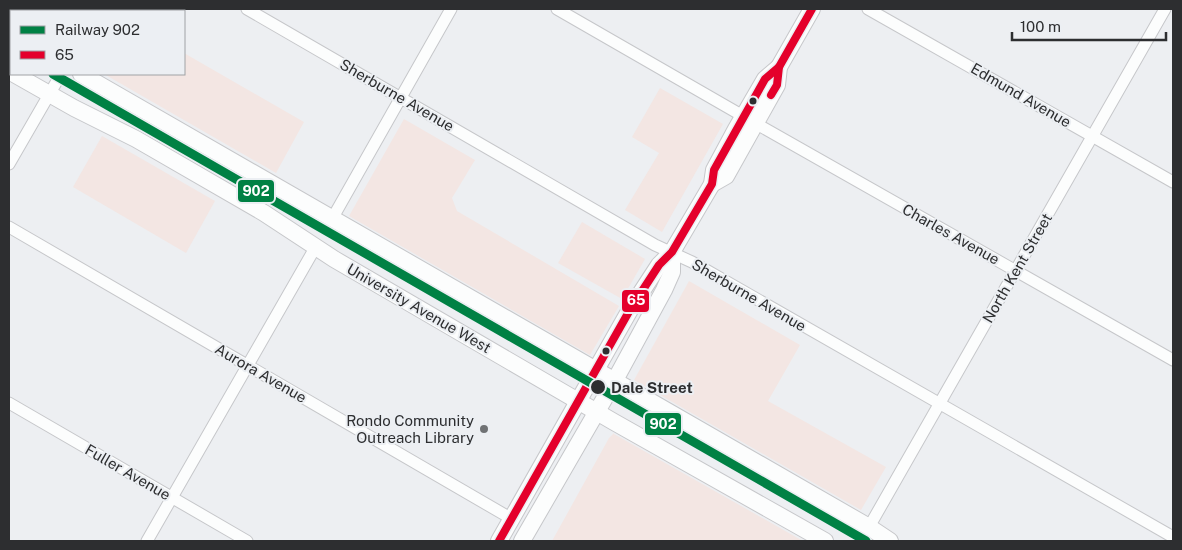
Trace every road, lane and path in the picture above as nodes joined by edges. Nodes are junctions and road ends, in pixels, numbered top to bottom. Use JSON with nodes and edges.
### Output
{"nodes":[{"id":1,"x":247,"y":9,"type":"edge"},
{"id":2,"x":451,"y":9,"type":"edge"},
{"id":3,"x":557,"y":9,"type":"edge"},
{"id":4,"x":812,"y":9,"type":"edge"},
{"id":5,"x":868,"y":9,"type":"edge"},
{"id":6,"x":1166,"y":9,"type":"edge"},
{"id":7,"x":16,"y":75,"type":"edge"},
{"id":8,"x":59,"y":75,"type":"edge"},
{"id":9,"x":83,"y":75,"type":"edge"},
{"id":10,"x":49,"y":94,"type":"junction"},
{"id":11,"x":401,"y":97,"type":"junction"},
{"id":12,"x":749,"y":120,"type":"junction"},
{"id":13,"x":1092,"y":136,"type":"junction"},
{"id":14,"x":9,"y":164,"type":"edge"},
{"id":15,"x":1173,"y":182,"type":"edge"},
{"id":16,"x":332,"y":219,"type":"junction"},
{"id":17,"x":9,"y":226,"type":"edge"},
{"id":18,"x":316,"y":248,"type":"junction"},
{"id":19,"x":672,"y":252,"type":"junction"},
{"id":20,"x":1016,"y":270,"type":"junction"},
{"id":21,"x":1173,"y":360,"type":"edge"},
{"id":22,"x":247,"y":365,"type":"junction"},
{"id":23,"x":597,"y":371,"type":"junction"},
{"id":24,"x":614,"y":382,"type":"junction"},
{"id":25,"x":579,"y":401,"type":"junction"},
{"id":26,"x":9,"y":403,"type":"edge"},
{"id":27,"x":940,"y":403,"type":"junction"},
{"id":28,"x":597,"y":411,"type":"junction"},
{"id":29,"x":172,"y":498,"type":"junction"},
{"id":30,"x":512,"y":519,"type":"junction"},
{"id":31,"x":869,"y":527,"type":"junction"},
{"id":32,"x":1173,"y":537,"type":"edge"},
{"id":33,"x":147,"y":541,"type":"edge"},
{"id":34,"x":247,"y":541,"type":"edge"},
{"id":35,"x":499,"y":541,"type":"edge"},
{"id":36,"x":522,"y":541,"type":"edge"},
{"id":37,"x":825,"y":541,"type":"edge"},
{"id":38,"x":890,"y":541,"type":"edge"}],
"edges":[{"from":1,"to":11,"type":"street","name":"Sherburne Avenue"},
{"from":2,"to":11,"type":"street"},
{"from":3,"to":12,"type":"street","name":"Charles Avenue"},
{"from":4,"to":12,"type":"main road"},
{"from":5,"to":13,"type":"street","name":"Edmund Avenue"},
{"from":6,"to":13,"type":"street","name":"North Kent Street"},
{"from":7,"to":10,"type":"main road","name":"University Avenue West"},
{"from":8,"to":10,"type":"street"},
{"from":9,"to":16,"type":"main road"},
{"from":10,"to":14,"type":"street"},
{"from":10,"to":18,"type":"main road","name":"University Avenue West"},
{"from":11,"to":16,"type":"street"},
{"from":11,"to":19,"type":"street","name":"Sherburne Avenue"},
{"from":12,"to":19,"type":"main road"},
{"from":12,"to":20,"type":"street","name":"Charles Avenue"},
{"from":13,"to":15,"type":"street","name":"Edmund Avenue"},
{"from":13,"to":20,"type":"street","name":"North Kent Street"},
{"from":16,"to":23,"type":"main road"},
{"from":17,"to":22,"type":"street","name":"Aurora Avenue"},
{"from":18,"to":22,"type":"street"},
{"from":18,"to":25,"type":"main road","name":"University Avenue West"},
{"from":19,"to":23,"type":"main road"},
{"from":19,"to":24,"type":"main road"},
{"from":19,"to":27,"type":"street","name":"Sherburne Avenue"},
{"from":20,"to":21,"type":"street","name":"Charles Avenue"},
{"from":20,"to":27,"type":"street","name":"North Kent Street"},
{"from":22,"to":29,"type":"street"},
{"from":22,"to":30,"type":"street","name":"Aurora Avenue"},
{"from":23,"to":24,"type":"main road"},
{"from":23,"to":25,"type":"main road"},
{"from":24,"to":28,"type":"main road"},
{"from":24,"to":31,"type":"main road"},
{"from":25,"to":28,"type":"main road","name":"University Avenue West"},
{"from":25,"to":30,"type":"main road"},
{"from":26,"to":29,"type":"street","name":"Fuller Avenue"},
{"from":27,"to":31,"type":"street","name":"North Kent Street"},
{"from":27,"to":32,"type":"street","name":"Sherburne Avenue"},
{"from":28,"to":36,"type":"main road"},
{"from":28,"to":37,"type":"main road","name":"University Avenue West"},
{"from":29,"to":33,"type":"street"},
{"from":29,"to":34,"type":"street","name":"Fuller Avenue"},
{"from":30,"to":35,"type":"main road"},
{"from":31,"to":38,"type":"main road"}]}
